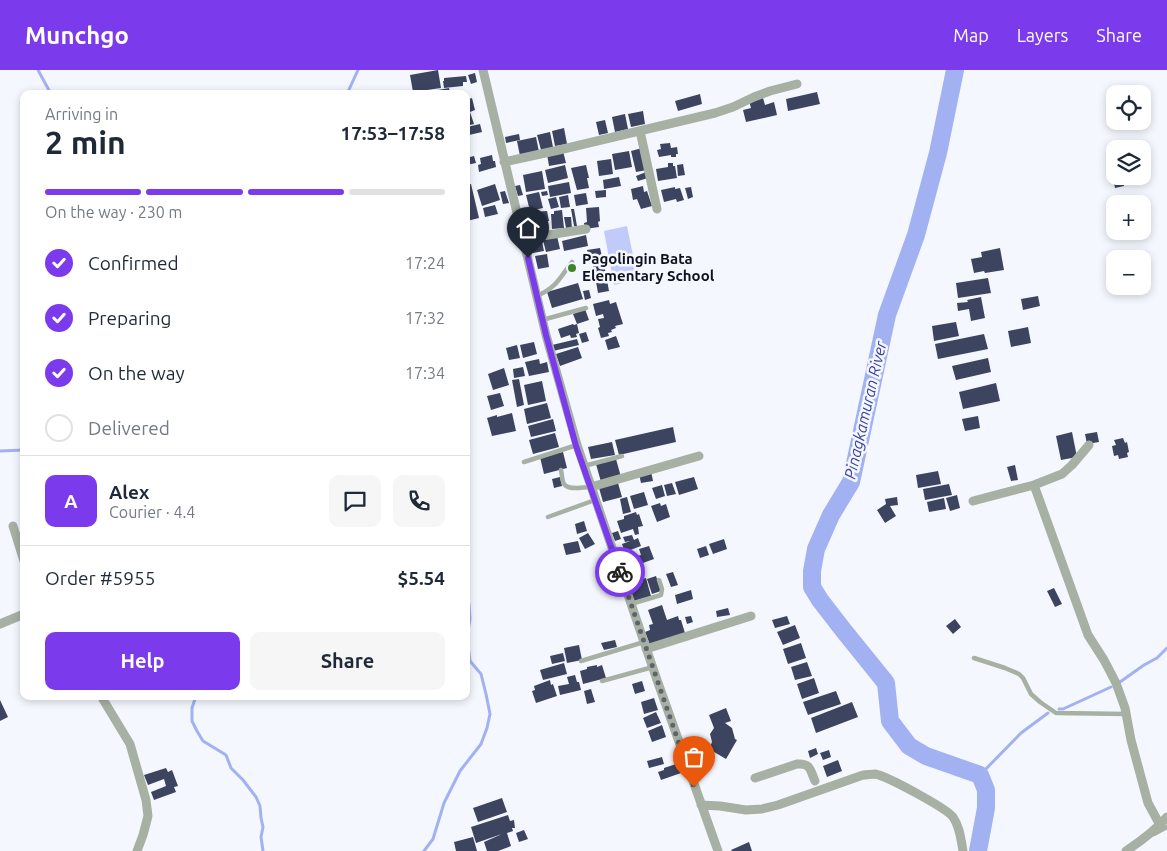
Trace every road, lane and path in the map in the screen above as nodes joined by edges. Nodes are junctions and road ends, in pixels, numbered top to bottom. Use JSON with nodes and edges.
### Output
{"nodes":[{"id":1,"x":483,"y":70,"type":"edge"},
{"id":2,"x":797,"y":84,"type":"dead end"},
{"id":3,"x":640,"y":131,"type":"junction"},
{"id":4,"x":504,"y":162,"type":"junction"},
{"id":5,"x":657,"y":209,"type":"dead end"},
{"id":6,"x":586,"y":229,"type":"dead end"},
{"id":7,"x":523,"y":239,"type":"junction"},
{"id":8,"x":572,"y":262,"type":"dead end"},
{"id":9,"x":537,"y":296,"type":"junction"},
{"id":10,"x":586,"y":308,"type":"dead end"},
{"id":11,"x":542,"y":320,"type":"junction"},
{"id":12,"x":1089,"y":445,"type":"dead end"},
{"id":13,"x":576,"y":446,"type":"junction"},
{"id":14,"x":622,"y":456,"type":"dead end"},
{"id":15,"x":699,"y":456,"type":"dead end"},
{"id":16,"x":524,"y":462,"type":"dead end"},
{"id":17,"x":584,"y":466,"type":"junction"},
{"id":18,"x":561,"y":470,"type":"dead end"},
{"id":19,"x":1034,"y":485,"type":"junction"},
{"id":20,"x":591,"y":486,"type":"junction"},
{"id":21,"x":595,"y":500,"type":"junction"},
{"id":22,"x":973,"y":501,"type":"dead end"},
{"id":23,"x":548,"y":517,"type":"dead end"},
{"id":24,"x":12,"y":526,"type":"dead end"},
{"id":25,"x":20,"y":549,"type":"edge"},
{"id":26,"x":659,"y":580,"type":"dead end"},
{"id":27,"x":631,"y":604,"type":"junction"},
{"id":28,"x":20,"y":616,"type":"edge"},
{"id":29,"x":751,"y":616,"type":"dead end"},
{"id":30,"x":0,"y":624,"type":"edge"},
{"id":31,"x":645,"y":645,"type":"junction"},
{"id":32,"x":974,"y":658,"type":"dead end"},
{"id":33,"x":581,"y":661,"type":"dead end"},
{"id":34,"x":653,"y":667,"type":"junction"},
{"id":35,"x":602,"y":681,"type":"dead end"},
{"id":36,"x":103,"y":700,"type":"edge"},
{"id":37,"x":1126,"y":714,"type":"junction"},
{"id":38,"x":755,"y":778,"type":"dead end"},
{"id":39,"x":817,"y":786,"type":"junction"},
{"id":40,"x":701,"y":805,"type":"junction"},
{"id":41,"x":1167,"y":817,"type":"edge"},
{"id":42,"x":1164,"y":826,"type":"edge"},
{"id":43,"x":137,"y":851,"type":"edge"},
{"id":44,"x":718,"y":851,"type":"edge"},
{"id":45,"x":963,"y":851,"type":"edge"},
{"id":46,"x":1126,"y":851,"type":"edge"}],
"edges":[{"from":1,"to":4,"type":"street"},
{"from":2,"to":3,"type":"street"},
{"from":3,"to":4,"type":"street"},
{"from":3,"to":5,"type":"street"},
{"from":4,"to":7,"type":"street"},
{"from":6,"to":7,"type":"street"},
{"from":7,"to":9,"type":"street"},
{"from":8,"to":9,"type":"lane"},
{"from":9,"to":11,"type":"street"},
{"from":10,"to":11,"type":"lane"},
{"from":11,"to":13,"type":"street"},
{"from":12,"to":19,"type":"street"},
{"from":13,"to":16,"type":"lane"},
{"from":13,"to":17,"type":"street"},
{"from":14,"to":17,"type":"lane"},
{"from":15,"to":20,"type":"street"},
{"from":17,"to":20,"type":"street"},
{"from":18,"to":20,"type":"lane"},
{"from":19,"to":22,"type":"street"},
{"from":19,"to":37,"type":"street"},
{"from":20,"to":21,"type":"street"},
{"from":21,"to":23,"type":"lane"},
{"from":21,"to":27,"type":"street"},
{"from":24,"to":25,"type":"street"},
{"from":26,"to":27,"type":"lane"},
{"from":27,"to":31,"type":"street"},
{"from":28,"to":30,"type":"street"},
{"from":29,"to":31,"type":"street"},
{"from":31,"to":33,"type":"lane"},
{"from":31,"to":34,"type":"street"},
{"from":32,"to":37,"type":"lane"},
{"from":34,"to":35,"type":"lane"},
{"from":34,"to":40,"type":"street"},
{"from":36,"to":43,"type":"street"},
{"from":37,"to":42,"type":"street"},
{"from":38,"to":39,"type":"street"},
{"from":39,"to":40,"type":"street"},
{"from":39,"to":45,"type":"street"},
{"from":40,"to":44,"type":"street"},
{"from":41,"to":42,"type":"street"},
{"from":42,"to":46,"type":"street"}]}
